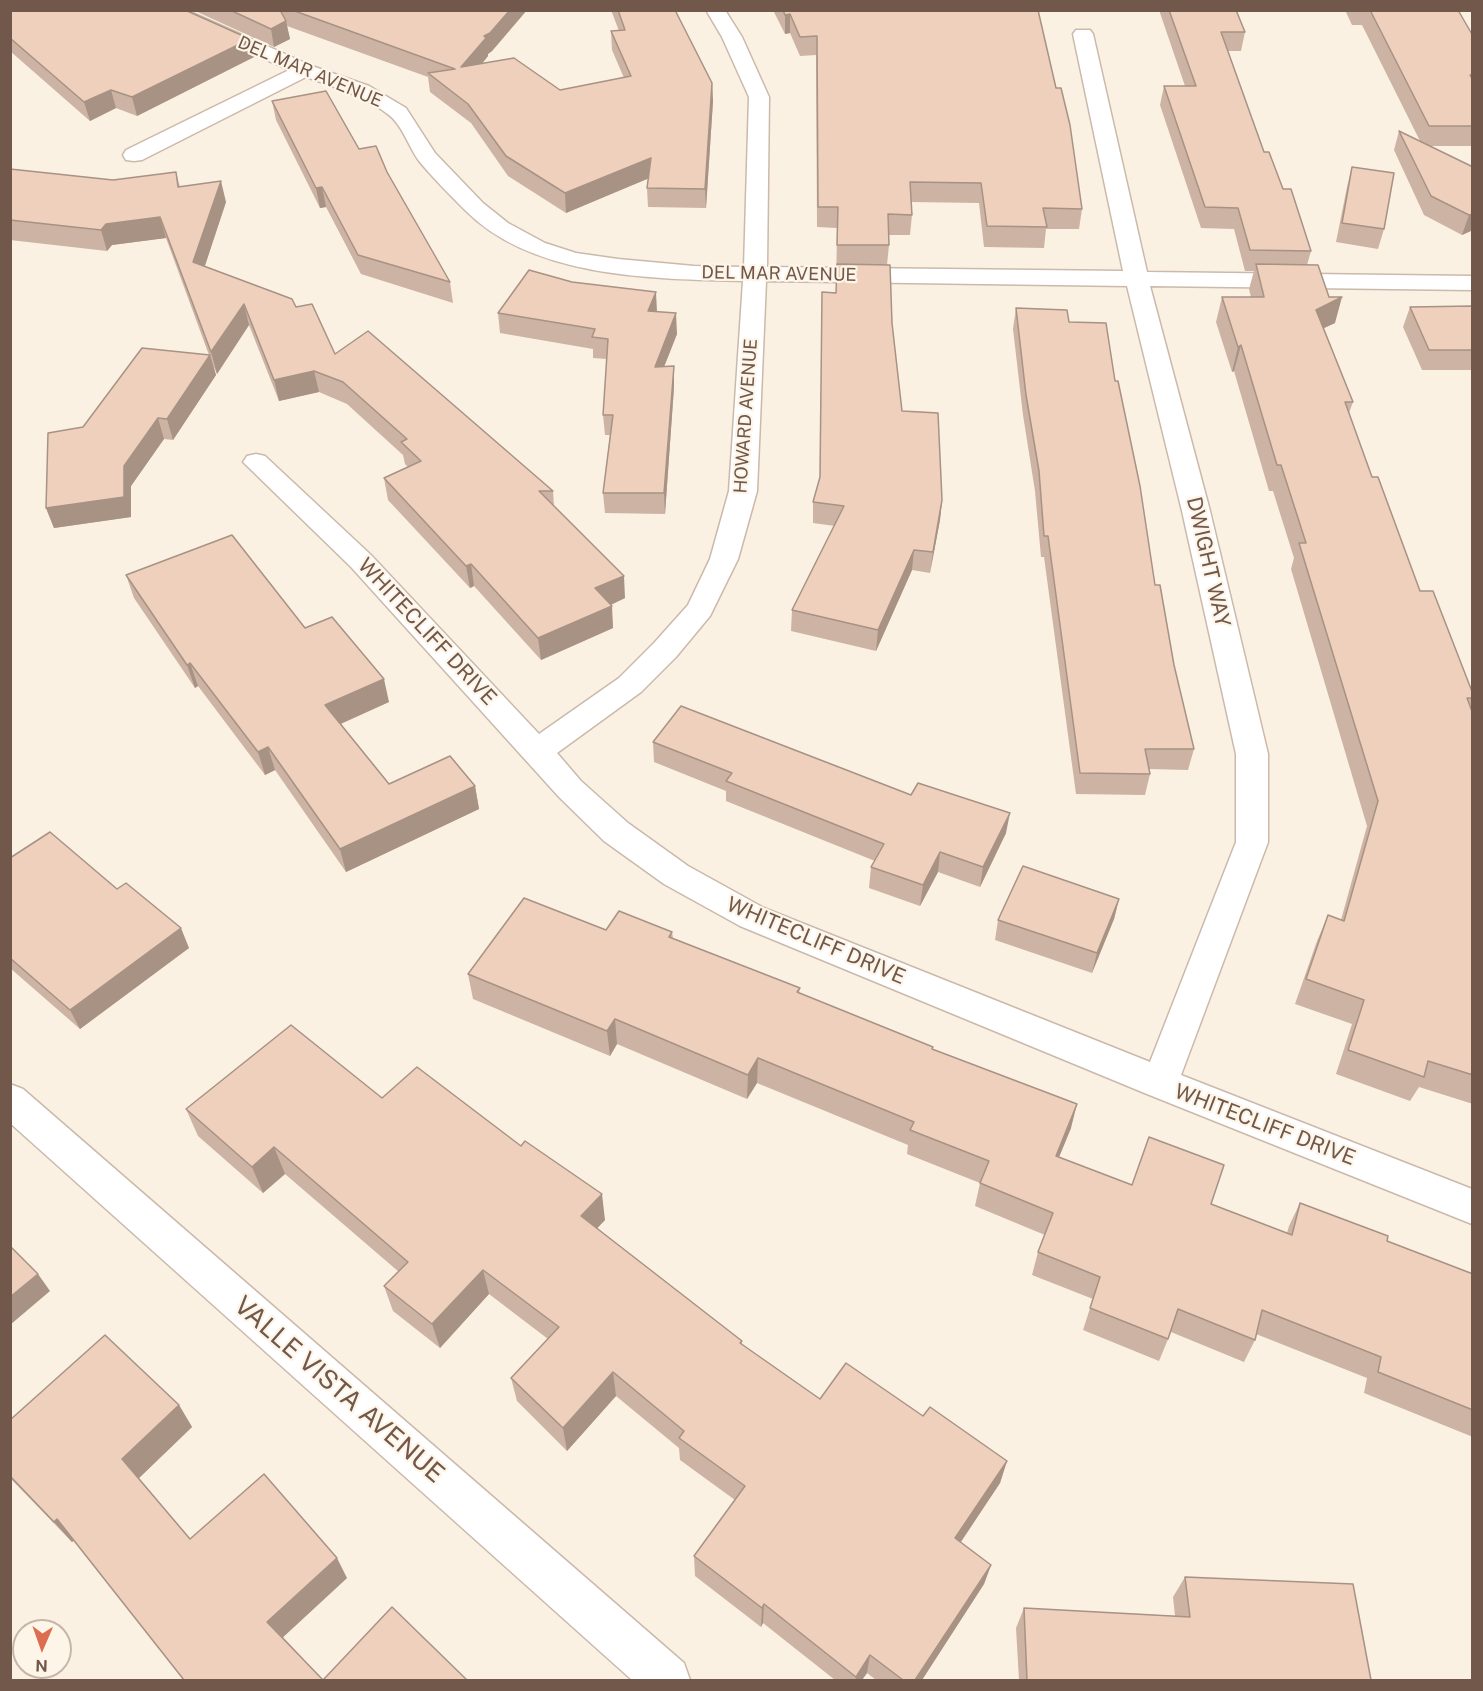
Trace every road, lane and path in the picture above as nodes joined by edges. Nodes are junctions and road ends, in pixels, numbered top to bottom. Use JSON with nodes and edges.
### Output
{"nodes":[{"id":1,"x":169,"y":10,"type":"edge"},
{"id":2,"x":715,"y":10,"type":"edge"},
{"id":3,"x":1083,"y":34,"type":"dead end"},
{"id":4,"x":305,"y":70,"type":"junction"},
{"id":5,"x":134,"y":155,"type":"dead end"},
{"id":6,"x":755,"y":273,"type":"junction"},
{"id":7,"x":1137,"y":280,"type":"junction"},
{"id":8,"x":1473,"y":284,"type":"edge"},
{"id":9,"x":256,"y":462,"type":"dead end"},
{"id":10,"x":537,"y":751,"type":"junction"},
{"id":11,"x":1160,"y":1083,"type":"junction"},
{"id":12,"x":10,"y":1100,"type":"edge"},
{"id":13,"x":1473,"y":1207,"type":"edge"},
{"id":14,"x":667,"y":1680,"type":"edge"}],
"edges":[{"from":1,"to":4,"type":"street","name":"DEL MAR AVENUE"},
{"from":2,"to":6,"type":"street","name":"HOWARD AVENUE"},
{"from":3,"to":7,"type":"street","name":"DWIGHT WAY"},
{"from":4,"to":5,"type":"street"},
{"from":4,"to":6,"type":"street","name":"DEL MAR AVENUE"},
{"from":6,"to":7,"type":"street","name":"DEL MAR AVENUE"},
{"from":6,"to":10,"type":"street","name":"HOWARD AVENUE"},
{"from":7,"to":8,"type":"street","name":"DEL MAR AVENUE"},
{"from":7,"to":11,"type":"street","name":"DWIGHT WAY"},
{"from":9,"to":10,"type":"street","name":"WHITECLIFF DRIVE"},
{"from":10,"to":11,"type":"street","name":"WHITECLIFF DRIVE"},
{"from":11,"to":13,"type":"street","name":"WHITECLIFF DRIVE"},
{"from":12,"to":14,"type":"street","name":"VALLE VISTA AVENUE"}]}
